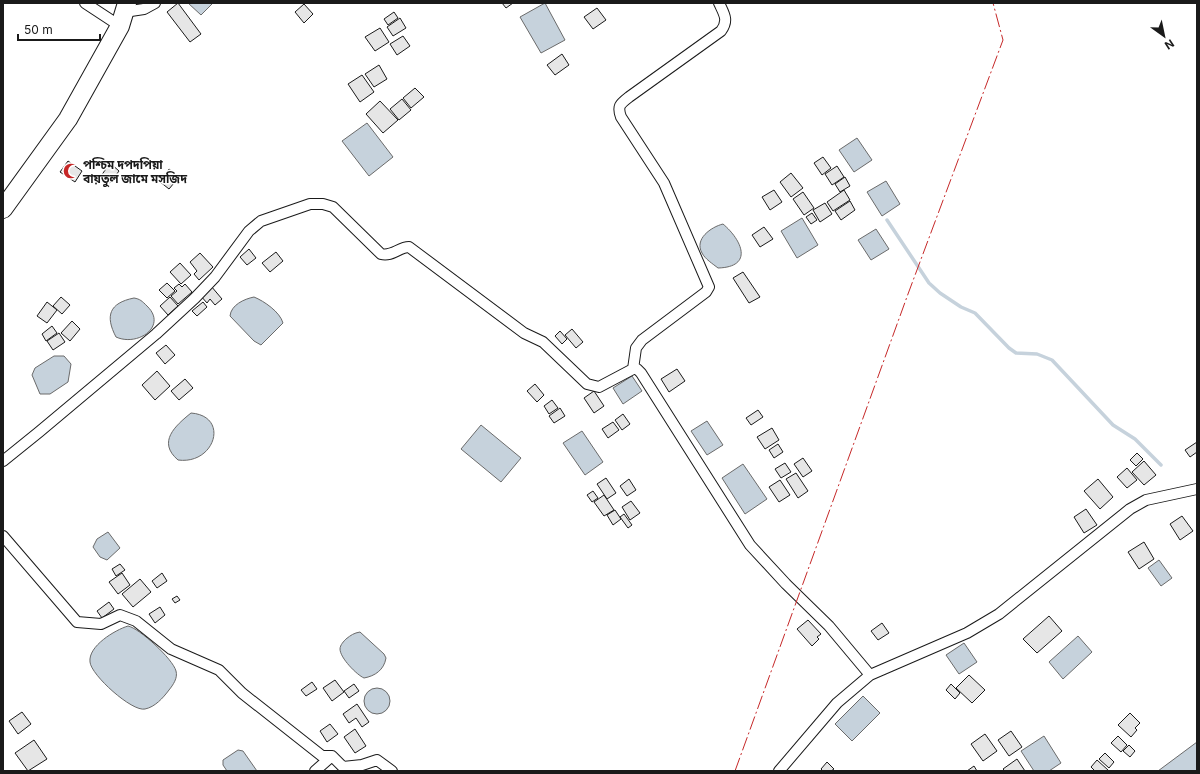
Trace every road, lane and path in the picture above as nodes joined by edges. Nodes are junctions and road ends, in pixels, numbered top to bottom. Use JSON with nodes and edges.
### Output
{"nodes":[{"id":1,"x":85,"y":3,"type":"edge"},
{"id":2,"x":155,"y":3,"type":"edge"},
{"id":3,"x":719,"y":3,"type":"edge"},
{"id":4,"x":124,"y":14,"type":"edge"},
{"id":5,"x":3,"y":209,"type":"edge"},
{"id":6,"x":633,"y":369,"type":"junction"},
{"id":7,"x":3,"y":461,"type":"edge"},
{"id":8,"x":1197,"y":489,"type":"edge"},
{"id":9,"x":3,"y":536,"type":"edge"},
{"id":10,"x":870,"y":675,"type":"junction"},
{"id":11,"x":332,"y":756,"type":"junction"},
{"id":12,"x":315,"y":771,"type":"edge"},
{"id":13,"x":392,"y":771,"type":"edge"},
{"id":14,"x":779,"y":771,"type":"edge"}],
"edges":[{"from":1,"to":4,"type":"street"},
{"from":2,"to":4,"type":"street"},
{"from":3,"to":6,"type":"street"},
{"from":4,"to":5,"type":"highway"},
{"from":6,"to":7,"type":"street"},
{"from":6,"to":10,"type":"street"},
{"from":8,"to":10,"type":"street"},
{"from":9,"to":11,"type":"street"},
{"from":10,"to":14,"type":"street"},
{"from":11,"to":12,"type":"street"},
{"from":11,"to":13,"type":"street"}]}
